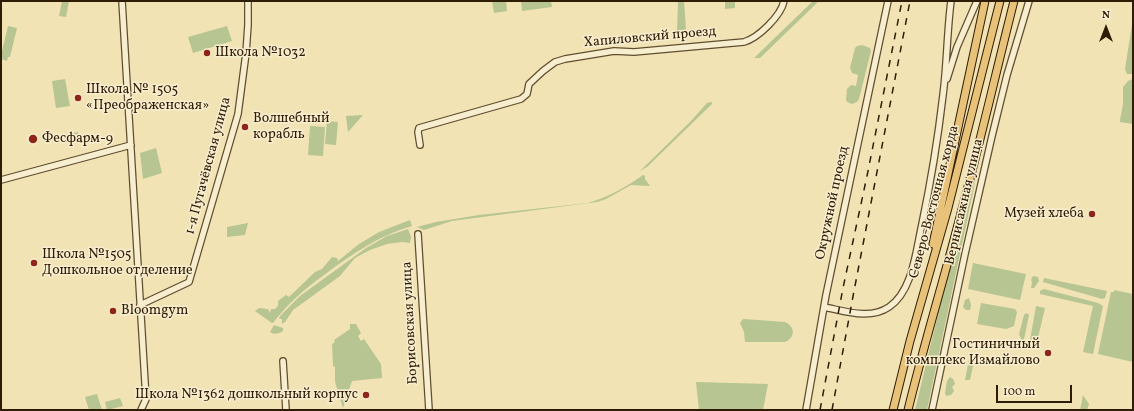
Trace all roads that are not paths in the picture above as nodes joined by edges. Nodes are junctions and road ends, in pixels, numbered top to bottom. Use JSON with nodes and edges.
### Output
{"nodes":[{"id":1,"x":122,"y":1,"type":"edge"},
{"id":2,"x":248,"y":1,"type":"edge"},
{"id":3,"x":784,"y":1,"type":"edge"},
{"id":4,"x":888,"y":1,"type":"edge"},
{"id":5,"x":951,"y":1,"type":"edge"},
{"id":6,"x":977,"y":1,"type":"edge"},
{"id":7,"x":985,"y":1,"type":"edge"},
{"id":8,"x":1000,"y":1,"type":"edge"},
{"id":9,"x":1014,"y":1,"type":"edge"},
{"id":10,"x":1029,"y":1,"type":"edge"},
{"id":11,"x":943,"y":94,"type":"junction"},
{"id":12,"x":131,"y":144,"type":"junction"},
{"id":13,"x":420,"y":145,"type":"dead end"},
{"id":14,"x":1,"y":180,"type":"edge"},
{"id":15,"x":418,"y":234,"type":"dead end"},
{"id":16,"x":924,"y":292,"type":"junction"},
{"id":17,"x":140,"y":305,"type":"junction"},
{"id":18,"x":824,"y":307,"type":"junction"},
{"id":19,"x":282,"y":361,"type":"dead end"},
{"id":20,"x":141,"y":410,"type":"edge"},
{"id":21,"x":286,"y":410,"type":"edge"},
{"id":22,"x":429,"y":410,"type":"edge"},
{"id":23,"x":806,"y":410,"type":"edge"},
{"id":24,"x":893,"y":410,"type":"edge"},
{"id":25,"x":908,"y":410,"type":"edge"},
{"id":26,"x":932,"y":410,"type":"edge"}],
"edges":[{"from":1,"to":12,"type":"street"},
{"from":2,"to":17,"type":"street","name":"1-я Пугачёвская улица"},
{"from":3,"to":13,"type":"street","name":"Хапиловский проезд"},
{"from":4,"to":18,"type":"street","name":"Окружной проезд"},
{"from":5,"to":11,"type":"street"},
{"from":6,"to":11,"type":"street"},
{"from":7,"to":16,"type":"main road"},
{"from":8,"to":16,"type":"main road","name":"Северо-Восточная хорда"},
{"from":9,"to":25,"type":"main road","name":"Северо-Восточная хорда"},
{"from":10,"to":26,"type":"street","name":"Вернисажная улица"},
{"from":11,"to":18,"type":"street"},
{"from":12,"to":14,"type":"street"},
{"from":12,"to":17,"type":"street"},
{"from":15,"to":22,"type":"street","name":"Борисовская улица"},
{"from":16,"to":24,"type":"main road","name":"Северо-Восточная хорда"},
{"from":17,"to":20,"type":"street"},
{"from":18,"to":23,"type":"street","name":"Окружной проезд"},
{"from":19,"to":21,"type":"street"}]}
